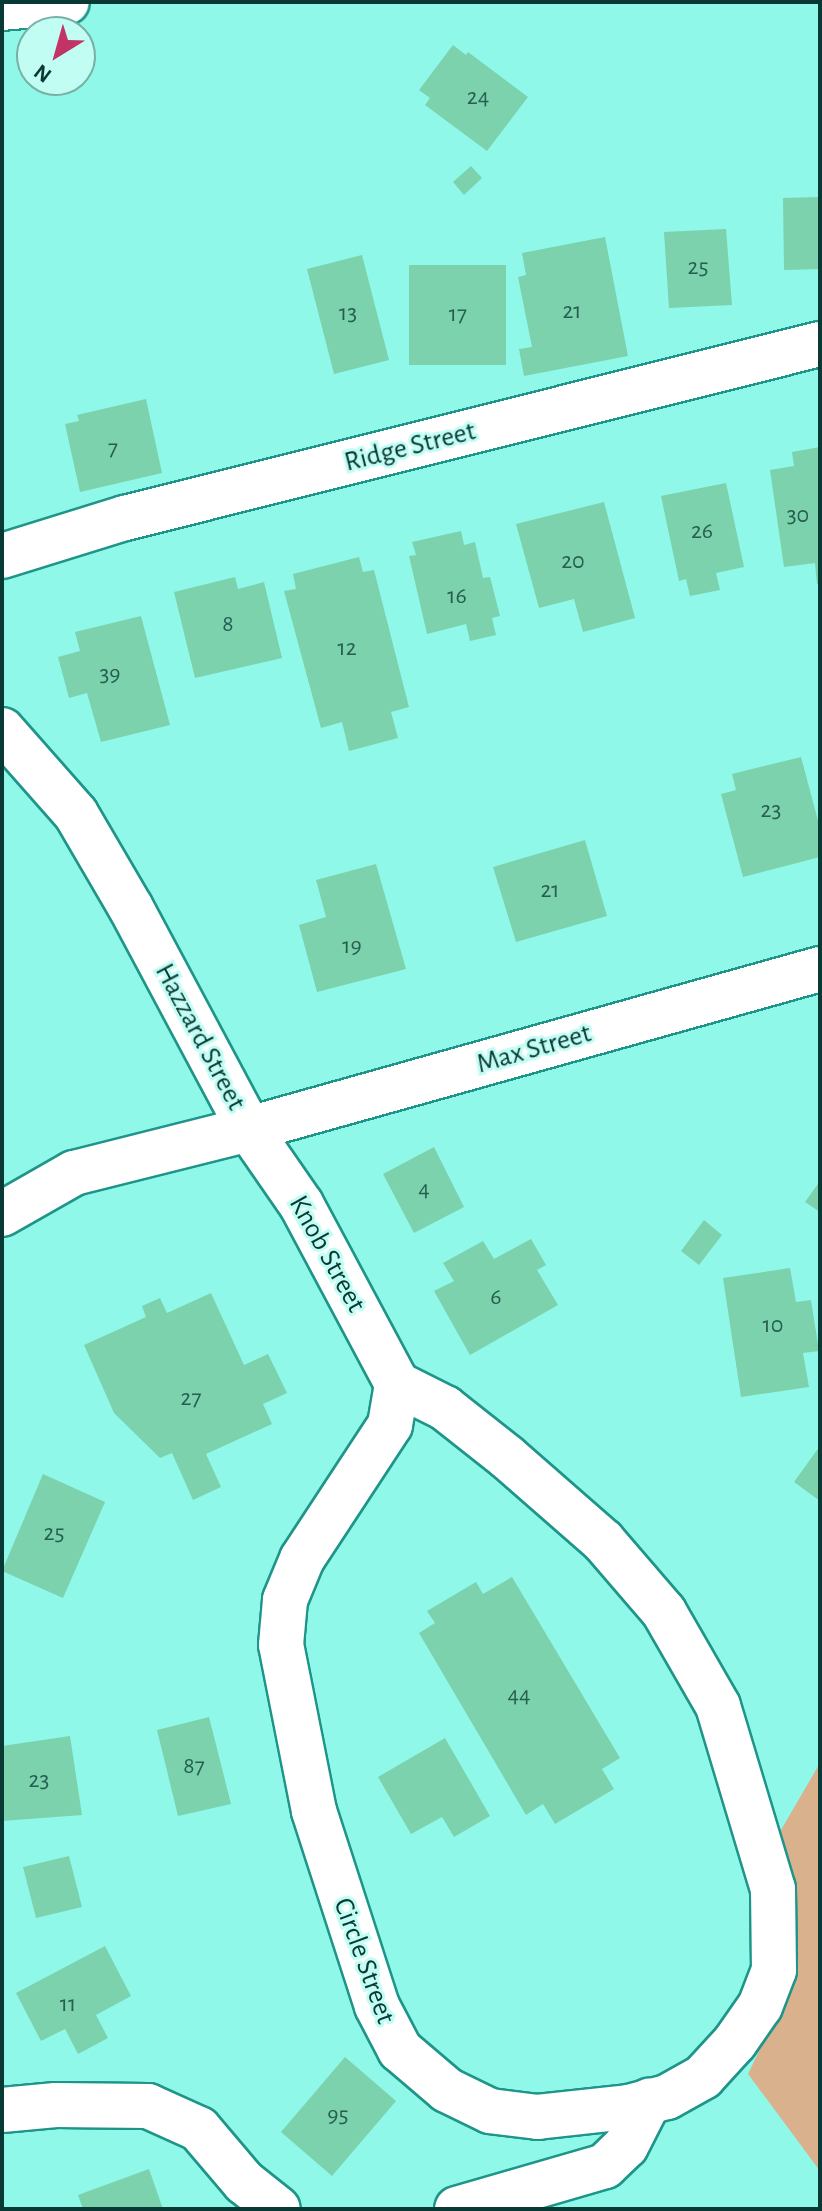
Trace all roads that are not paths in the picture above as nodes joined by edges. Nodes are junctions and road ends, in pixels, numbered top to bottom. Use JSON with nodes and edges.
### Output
{"nodes":[{"id":1,"x":67,"y":2,"type":"edge"},
{"id":2,"x":2,"y":8,"type":"edge"},
{"id":3,"x":820,"y":344,"type":"edge"},
{"id":4,"x":2,"y":556,"type":"edge"},
{"id":5,"x":2,"y":730,"type":"edge"},
{"id":6,"x":820,"y":969,"type":"edge"},
{"id":7,"x":249,"y":1129,"type":"junction"},
{"id":8,"x":2,"y":1214,"type":"edge"},
{"id":9,"x":397,"y":1384,"type":"junction"},
{"id":10,"x":649,"y":2101,"type":"junction"},
{"id":11,"x":2,"y":2110,"type":"edge"},
{"id":12,"x":278,"y":2209,"type":"edge"},
{"id":13,"x":457,"y":2209,"type":"edge"}],
"edges":[{"from":1,"to":2,"type":"street"},
{"from":3,"to":4,"type":"street","name":"Ridge Street"},
{"from":5,"to":7,"type":"street","name":"Hazzard Street"},
{"from":6,"to":7,"type":"street","name":"Max Street"},
{"from":7,"to":8,"type":"street","name":"Hazzard Street"},
{"from":7,"to":9,"type":"street","name":"Knob Street"},
{"from":9,"to":10,"type":"street","name":"Circle Street"},
{"from":9,"to":10,"type":"street","name":"Circle Street"},
{"from":10,"to":13,"type":"street"},
{"from":11,"to":12,"type":"street"}]}
